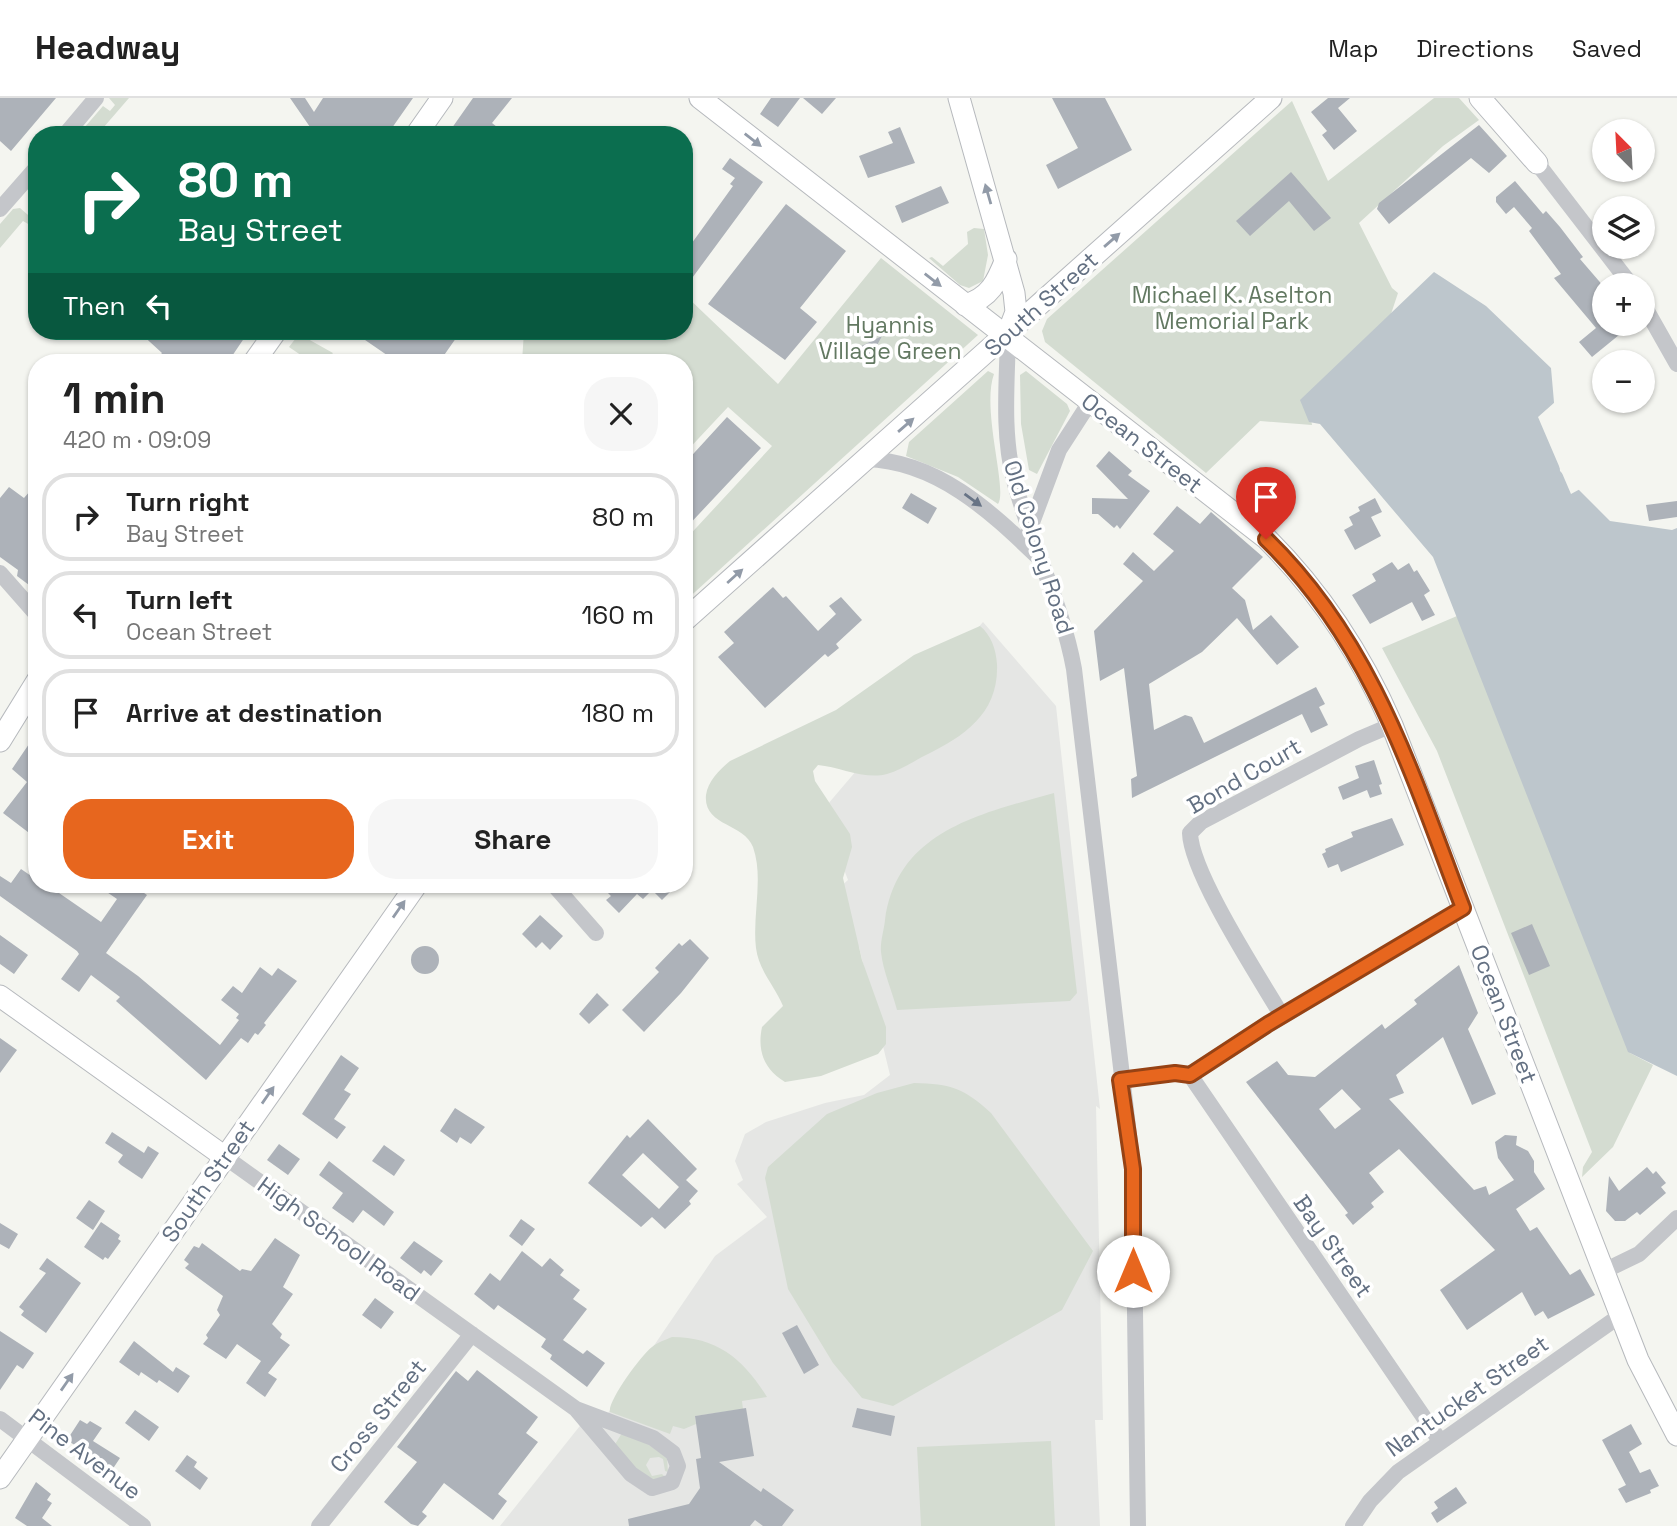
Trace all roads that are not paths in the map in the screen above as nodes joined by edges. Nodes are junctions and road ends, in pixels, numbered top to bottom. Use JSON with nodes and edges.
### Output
{"nodes":[{"id":1,"x":96,"y":98,"type":"edge"},
{"id":2,"x":442,"y":98,"type":"edge"},
{"id":3,"x":700,"y":98,"type":"edge"},
{"id":4,"x":959,"y":98,"type":"edge"},
{"id":5,"x":1271,"y":98,"type":"edge"},
{"id":6,"x":1480,"y":98,"type":"edge"},
{"id":7,"x":73,"y":126,"type":"edge"},
{"id":8,"x":422,"y":126,"type":"edge"},
{"id":9,"x":1537,"y":163,"type":"joint"},
{"id":10,"x":28,"y":177,"type":"edge"},
{"id":11,"x":0,"y":209,"type":"edge"},
{"id":12,"x":1006,"y":259,"type":"junction"},
{"id":13,"x":1622,"y":273,"type":"edge"},
{"id":14,"x":965,"y":305,"type":"junction"},
{"id":15,"x":1655,"y":325,"type":"edge"},
{"id":16,"x":1007,"y":335,"type":"junction"},
{"id":17,"x":1677,"y":364,"type":"edge"},
{"id":18,"x":1090,"y":402,"type":"junction"},
{"id":19,"x":866,"y":459,"type":"junction"},
{"id":20,"x":1030,"y":528,"type":"junction"},
{"id":21,"x":1042,"y":561,"type":"junction"},
{"id":22,"x":0,"y":573,"type":"edge"},
{"id":23,"x":28,"y":605,"type":"edge"},
{"id":24,"x":693,"y":613,"type":"edge"},
{"id":25,"x":28,"y":696,"type":"edge"},
{"id":26,"x":1392,"y":725,"type":"junction"},
{"id":27,"x":0,"y":741,"type":"edge"},
{"id":28,"x":411,"y":893,"type":"edge"},
{"id":29,"x":561,"y":893,"type":"edge"},
{"id":30,"x":1463,"y":908,"type":"junction"},
{"id":31,"x":596,"y":933,"type":"dead end"},
{"id":32,"x":0,"y":996,"type":"edge"},
{"id":33,"x":1282,"y":1016,"type":"junction"},
{"id":34,"x":1190,"y":1075,"type":"junction"},
{"id":35,"x":1120,"y":1080,"type":"junction"},
{"id":36,"x":225,"y":1157,"type":"junction"},
{"id":37,"x":1677,"y":1218,"type":"edge"},
{"id":38,"x":1604,"y":1271,"type":"junction"},
{"id":39,"x":1621,"y":1315,"type":"junction"},
{"id":40,"x":472,"y":1334,"type":"junction"},
{"id":41,"x":576,"y":1409,"type":"junction"},
{"id":42,"x":0,"y":1419,"type":"edge"},
{"id":43,"x":1677,"y":1435,"type":"edge"},
{"id":44,"x":27,"y":1440,"type":"junction"},
{"id":45,"x":1440,"y":1441,"type":"junction"},
{"id":46,"x":0,"y":1478,"type":"edge"},
{"id":47,"x":143,"y":1526,"type":"edge"},
{"id":48,"x":319,"y":1526,"type":"edge"},
{"id":49,"x":1138,"y":1526,"type":"edge"},
{"id":50,"x":1353,"y":1526,"type":"edge"}],
"edges":[{"from":1,"to":7,"type":"street"},
{"from":2,"to":8,"type":"main road"},
{"from":3,"to":14,"type":"main road","name":"Ocean Street","one_way":true},
{"from":12,"to":4,"type":"main road","name":"Old Colony Road","one_way":true},
{"from":16,"to":5,"type":"main road","name":"South Street","one_way":true},
{"from":6,"to":9,"type":"main road"},
{"from":9,"to":13,"type":"street"},
{"from":10,"to":11,"type":"street"},
{"from":12,"to":14,"type":"main road"},
{"from":12,"to":16,"type":"main road","name":"Old Colony Road"},
{"from":14,"to":16,"type":"main road","name":"Ocean Street"},
{"from":15,"to":17,"type":"street"},
{"from":16,"to":18,"type":"main road","name":"Ocean Street"},
{"from":19,"to":16,"type":"main road","name":"South Street","one_way":true},
{"from":16,"to":20,"type":"street","name":"Old Colony Road"},
{"from":18,"to":20,"type":"street"},
{"from":18,"to":26,"type":"main road","name":"Ocean Street"},
{"from":19,"to":21,"type":"street","one_way":true},
{"from":24,"to":19,"type":"main road","name":"South Street","one_way":true},
{"from":20,"to":21,"type":"street","name":"Old Colony Road"},
{"from":21,"to":35,"type":"street","name":"Old Colony Road"},
{"from":22,"to":23,"type":"street"},
{"from":25,"to":27,"type":"main road"},
{"from":26,"to":30,"type":"main road","name":"Ocean Street"},
{"from":26,"to":33,"type":"street","name":"Bond Court"},
{"from":36,"to":28,"type":"main road","name":"South Street","one_way":true},
{"from":29,"to":31,"type":"street"},
{"from":30,"to":33,"type":"street"},
{"from":30,"to":38,"type":"main road","name":"Ocean Street"},
{"from":32,"to":36,"type":"main road","name":"High School Road"},
{"from":33,"to":34,"type":"street"},
{"from":34,"to":35,"type":"street"},
{"from":34,"to":45,"type":"street","name":"Bay Street"},
{"from":35,"to":49,"type":"street","name":"Old Colony Road"},
{"from":36,"to":40,"type":"street","name":"High School Road"},
{"from":44,"to":36,"type":"main road","name":"South Street","one_way":true},
{"from":37,"to":38,"type":"street"},
{"from":38,"to":39,"type":"main road","name":"Ocean Street"},
{"from":39,"to":43,"type":"main road","name":"Ocean Street"},
{"from":39,"to":45,"type":"street","name":"Nantucket Street"},
{"from":40,"to":41,"type":"street","name":"High School Road"},
{"from":40,"to":48,"type":"street","name":"Cross Street"},
{"from":41,"to":41,"type":"street","name":"High School Road"},
{"from":42,"to":44,"type":"street","name":"Pine Avenue"},
{"from":44,"to":46,"type":"main road","name":"South Street"},
{"from":44,"to":47,"type":"street","name":"Pine Avenue"},
{"from":45,"to":50,"type":"street","name":"Nantucket Street"}]}
